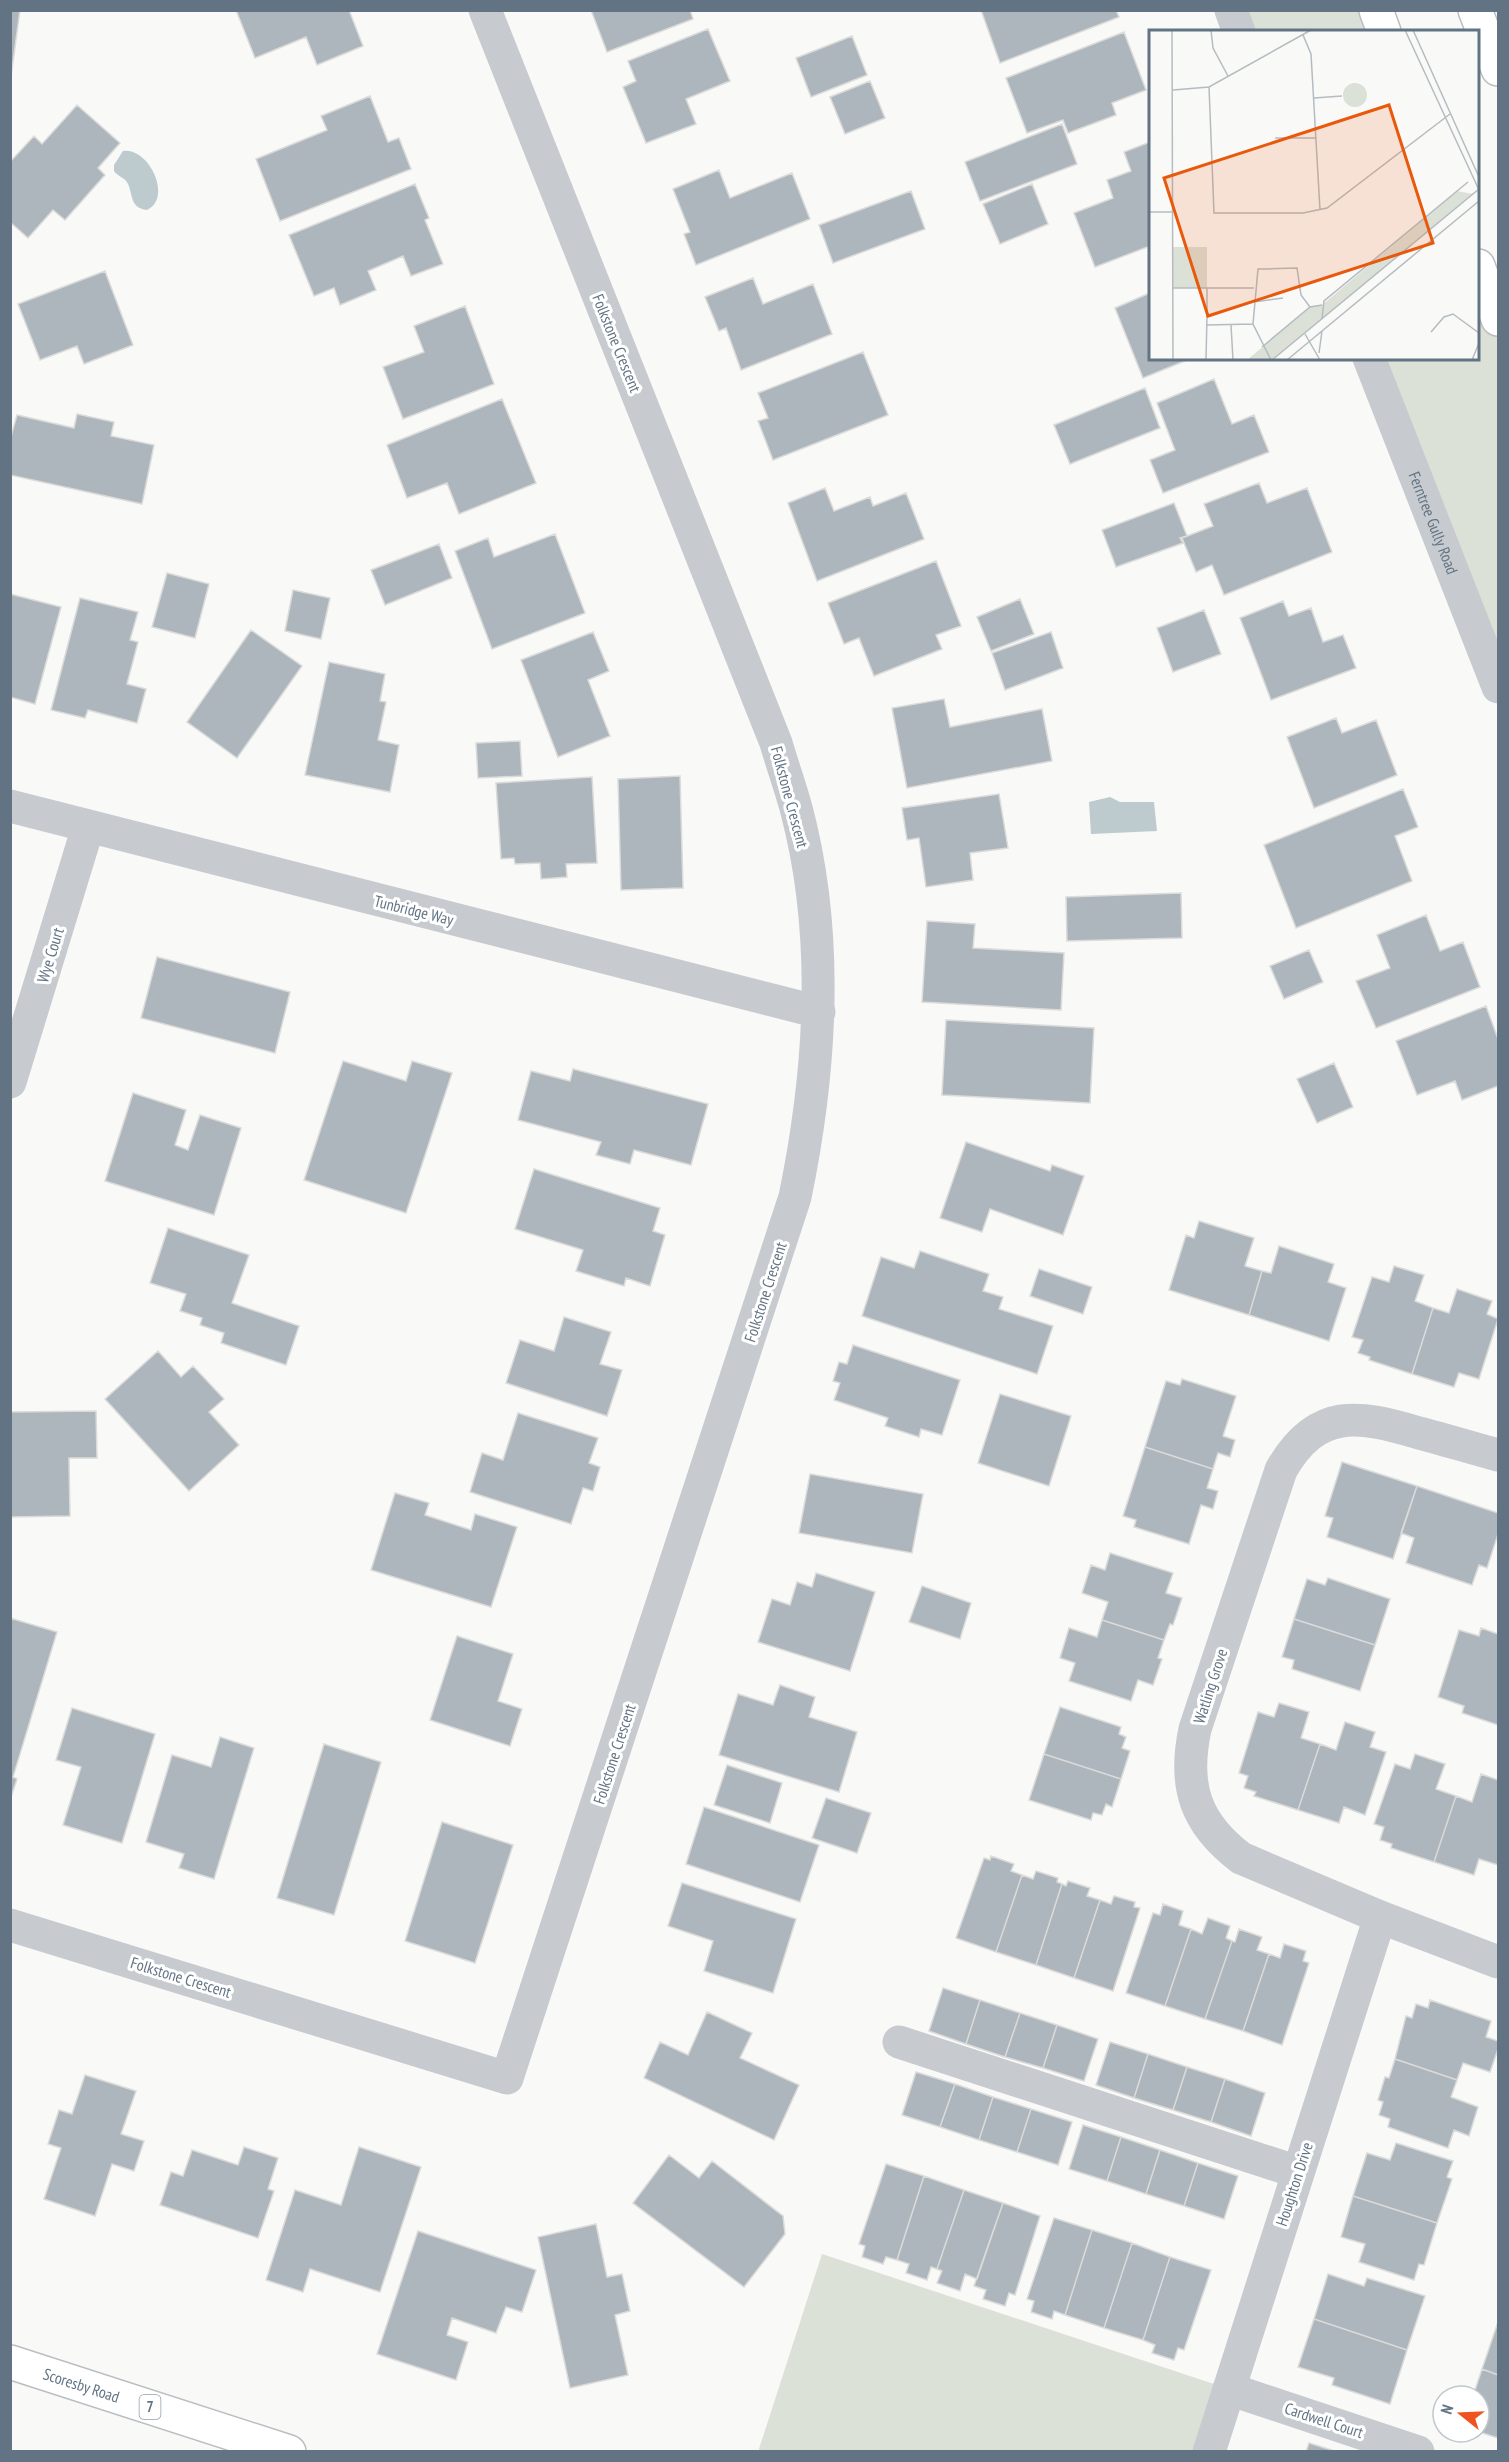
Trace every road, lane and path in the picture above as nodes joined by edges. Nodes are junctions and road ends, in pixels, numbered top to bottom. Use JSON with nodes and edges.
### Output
{"nodes":[{"id":1,"x":485,"y":10,"type":"edge"},
{"id":2,"x":1231,"y":10,"type":"edge"},
{"id":3,"x":1376,"y":10,"type":"edge"},
{"id":4,"x":1475,"y":10,"type":"edge"},
{"id":5,"x":1238,"y":30,"type":"edge"},
{"id":6,"x":1383,"y":30,"type":"edge"},
{"id":7,"x":1498,"y":69,"type":"edge"},
{"id":8,"x":1479,"y":269,"type":"edge"},
{"id":9,"x":1498,"y":319,"type":"edge"},
{"id":10,"x":1370,"y":360,"type":"edge"},
{"id":11,"x":1498,"y":687,"type":"edge"},
{"id":12,"x":10,"y":806,"type":"edge"},
{"id":13,"x":88,"y":827,"type":"junction"},
{"id":14,"x":819,"y":1012,"type":"junction"},
{"id":15,"x":10,"y":1082,"type":"edge"},
{"id":16,"x":1498,"y":1455,"type":"edge"},
{"id":17,"x":1380,"y":1917,"type":"junction"},
{"id":18,"x":10,"y":1925,"type":"edge"},
{"id":19,"x":1498,"y":1962,"type":"edge"},
{"id":20,"x":899,"y":2042,"type":"dead end"},
{"id":21,"x":1298,"y":2172,"type":"junction"},
{"id":22,"x":10,"y":2362,"type":"edge"},
{"id":23,"x":1229,"y":2389,"type":"junction"},
{"id":24,"x":289,"y":2451,"type":"edge"},
{"id":25,"x":1209,"y":2451,"type":"edge"},
{"id":26,"x":1418,"y":2451,"type":"edge"}],
"edges":[{"from":1,"to":14,"type":"street","name":"Folkstone Crescent"},
{"from":2,"to":5,"type":"street"},
{"from":3,"to":6,"type":"main road"},
{"from":4,"to":7,"type":"main road"},
{"from":8,"to":9,"type":"main road"},
{"from":10,"to":11,"type":"street","name":"Ferntree Gully Road"},
{"from":12,"to":13,"type":"street","name":"Tunbridge Way"},
{"from":13,"to":14,"type":"street","name":"Tunbridge Way"},
{"from":13,"to":15,"type":"street","name":"Wye Court"},
{"from":14,"to":18,"type":"street","name":"Folkstone Crescent"},
{"from":16,"to":17,"type":"street","name":"Watling Grove"},
{"from":17,"to":19,"type":"street","name":"Watling Grove"},
{"from":17,"to":21,"type":"street","name":"Houghton Drive"},
{"from":20,"to":21,"type":"street"},
{"from":21,"to":23,"type":"street","name":"Houghton Drive"},
{"from":22,"to":24,"type":"main road","name":"Scoresby Road","number":"7"},
{"from":23,"to":25,"type":"street","name":"Houghton Drive"},
{"from":23,"to":26,"type":"street","name":"Cardwell Court"}]}
